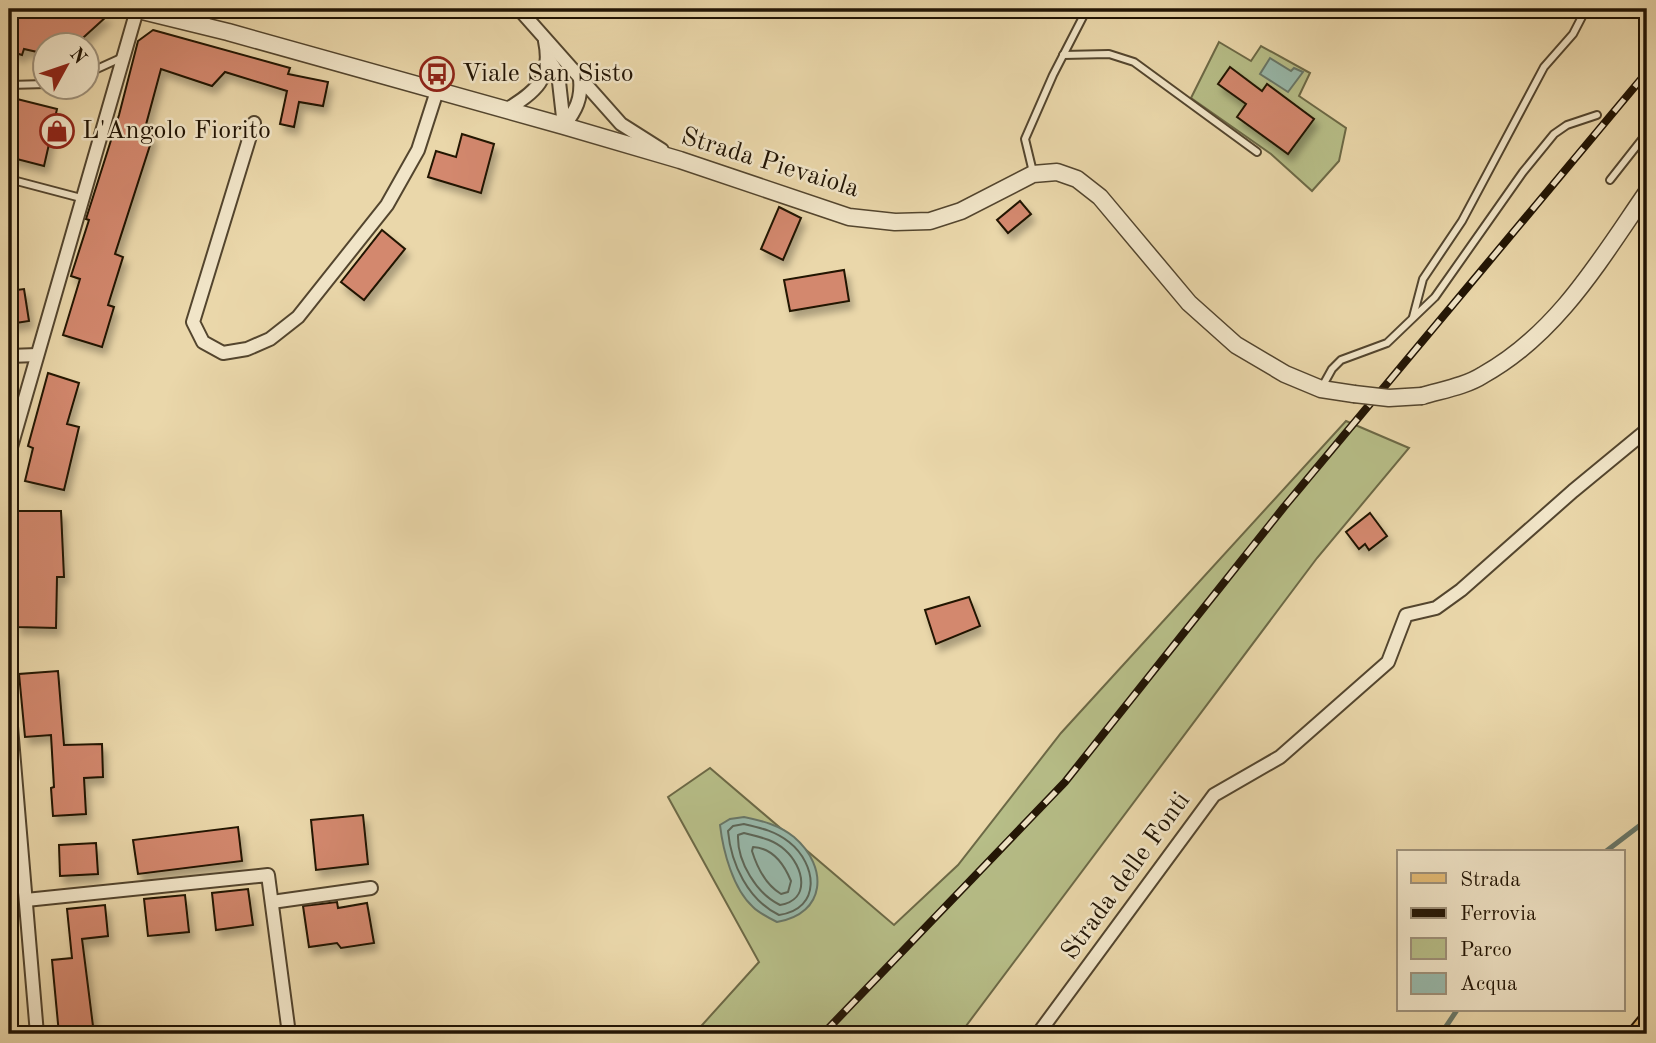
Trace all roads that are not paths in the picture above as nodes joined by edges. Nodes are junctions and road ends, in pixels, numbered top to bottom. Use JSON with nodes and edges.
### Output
{"nodes":[{"id":1,"x":135,"y":9,"type":"edge"},
{"id":2,"x":184,"y":9,"type":"edge"},
{"id":3,"x":209,"y":9,"type":"edge"},
{"id":4,"x":519,"y":9,"type":"edge"},
{"id":5,"x":1087,"y":9,"type":"edge"},
{"id":6,"x":1586,"y":9,"type":"edge"},
{"id":7,"x":200,"y":24,"type":"junction"},
{"id":8,"x":544,"y":40,"type":"junction"},
{"id":9,"x":1063,"y":55,"type":"junction"},
{"id":10,"x":121,"y":58,"type":"junction"},
{"id":11,"x":548,"y":58,"type":"junction"},
{"id":12,"x":102,"y":67,"type":"edge"},
{"id":13,"x":580,"y":78,"type":"junction"},
{"id":14,"x":32,"y":84,"type":"edge"},
{"id":15,"x":9,"y":85,"type":"edge"},
{"id":16,"x":437,"y":90,"type":"junction"},
{"id":17,"x":506,"y":110,"type":"junction"},
{"id":18,"x":1597,"y":116,"type":"dead end"},
{"id":19,"x":254,"y":123,"type":"dead end"},
{"id":20,"x":564,"y":126,"type":"junction"},
{"id":21,"x":1647,"y":133,"type":"edge"},
{"id":22,"x":1257,"y":152,"type":"dead end"},
{"id":23,"x":680,"y":160,"type":"junction"},
{"id":24,"x":1033,"y":174,"type":"junction"},
{"id":25,"x":9,"y":178,"type":"edge"},
{"id":26,"x":1609,"y":180,"type":"dead end"},
{"id":27,"x":1647,"y":192,"type":"edge"},
{"id":28,"x":81,"y":198,"type":"junction"},
{"id":29,"x":1412,"y":318,"type":"junction"},
{"id":30,"x":37,"y":355,"type":"junction"},
{"id":31,"x":9,"y":356,"type":"edge"},
{"id":32,"x":1321,"y":389,"type":"junction"},
{"id":33,"x":1647,"y":430,"type":"edge"},
{"id":34,"x":9,"y":454,"type":"edge"},
{"id":35,"x":9,"y":703,"type":"edge"},
{"id":36,"x":13,"y":812,"type":"edge"},
{"id":37,"x":371,"y":888,"type":"dead end"},
{"id":38,"x":26,"y":900,"type":"junction"},
{"id":39,"x":272,"y":902,"type":"junction"},
{"id":40,"x":1647,"y":1023,"type":"edge"},
{"id":41,"x":37,"y":1034,"type":"edge"},
{"id":42,"x":289,"y":1034,"type":"edge"},
{"id":43,"x":1038,"y":1034,"type":"edge"},
{"id":44,"x":1638,"y":1034,"type":"edge"}],
"edges":[{"from":1,"to":7,"type":"street"},
{"from":1,"to":10,"type":"street"},
{"from":2,"to":7,"type":"street"},
{"from":3,"to":7,"type":"street"},
{"from":4,"to":8,"type":"street"},
{"from":5,"to":9,"type":"lane"},
{"from":6,"to":29,"type":"lane"},
{"from":7,"to":16,"type":"street"},
{"from":8,"to":11,"type":"street"},
{"from":8,"to":13,"type":"street"},
{"from":9,"to":22,"type":"lane"},
{"from":9,"to":24,"type":"lane"},
{"from":10,"to":12,"type":"lane"},
{"from":10,"to":28,"type":"street"},
{"from":11,"to":17,"type":"street"},
{"from":11,"to":20,"type":"street"},
{"from":13,"to":20,"type":"street"},
{"from":13,"to":23,"type":"street"},
{"from":14,"to":15,"type":"lane"},
{"from":16,"to":17,"type":"street","name":"Strada Pievaiola"},
{"from":16,"to":19,"type":"street"},
{"from":17,"to":20,"type":"street","name":"Strada Pievaiola"},
{"from":18,"to":29,"type":"lane"},
{"from":20,"to":23,"type":"street","name":"Strada Pievaiola"},
{"from":21,"to":26,"type":"lane"},
{"from":23,"to":24,"type":"street","name":"Strada Pievaiola"},
{"from":24,"to":32,"type":"street","name":"Strada Pievaiola"},
{"from":25,"to":28,"type":"lane"},
{"from":27,"to":32,"type":"street","name":"Strada Pievaiola","bridge":true},
{"from":28,"to":30,"type":"street"},
{"from":29,"to":32,"type":"lane"},
{"from":30,"to":31,"type":"street"},
{"from":30,"to":34,"type":"street"},
{"from":33,"to":43,"type":"street","name":"Strada delle Fonti"},
{"from":35,"to":36,"type":"street"},
{"from":36,"to":38,"type":"street"},
{"from":37,"to":39,"type":"street"},
{"from":38,"to":39,"type":"street"},
{"from":38,"to":41,"type":"street"},
{"from":39,"to":42,"type":"street"},
{"from":40,"to":44,"type":"main road"}]}
